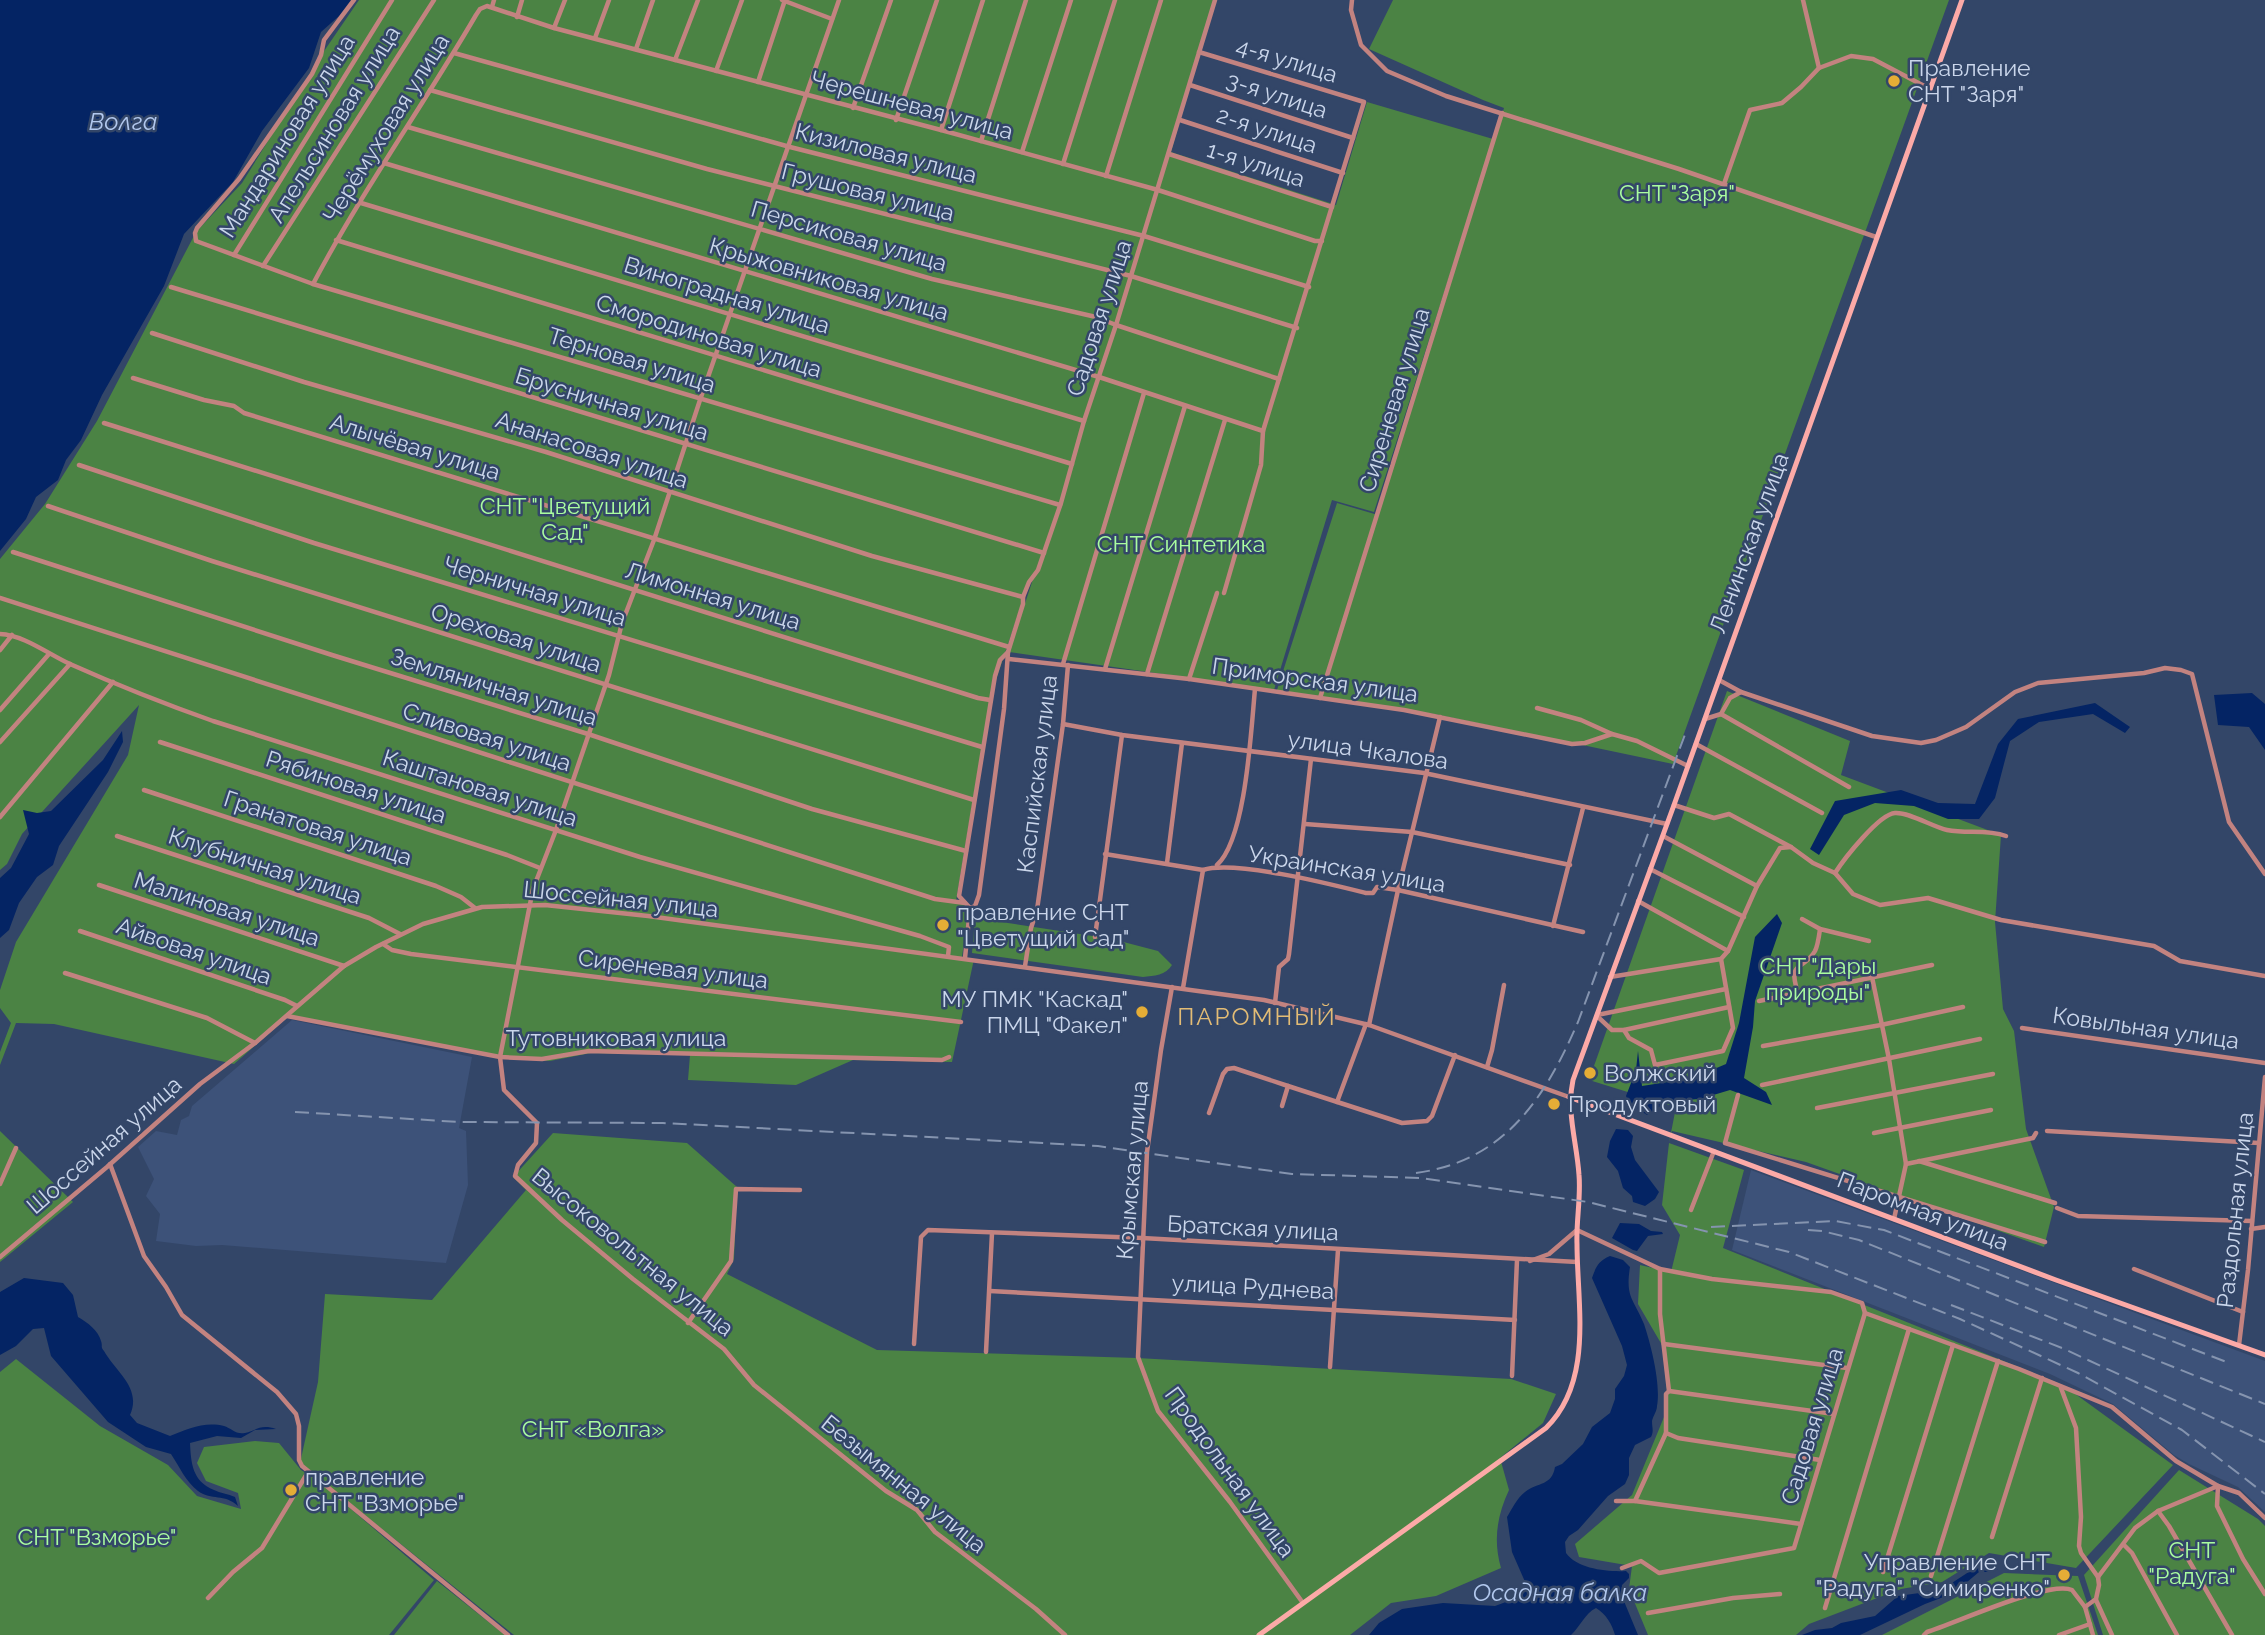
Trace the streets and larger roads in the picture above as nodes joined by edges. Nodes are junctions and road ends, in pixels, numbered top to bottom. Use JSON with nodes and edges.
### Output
{"nodes":[{"id":1,"x":354,"y":0,"type":"edge"},
{"id":2,"x":392,"y":0,"type":"edge"},
{"id":3,"x":434,"y":0,"type":"edge"},
{"id":4,"x":494,"y":0,"type":"edge"},
{"id":5,"x":522,"y":0,"type":"edge"},
{"id":6,"x":565,"y":0,"type":"edge"},
{"id":7,"x":609,"y":0,"type":"edge"},
{"id":8,"x":653,"y":0,"type":"edge"},
{"id":9,"x":698,"y":0,"type":"edge"},
{"id":10,"x":742,"y":0,"type":"edge"},
{"id":11,"x":784,"y":0,"type":"edge"},
{"id":12,"x":839,"y":0,"type":"edge"},
{"id":13,"x":891,"y":0,"type":"edge"},
{"id":14,"x":937,"y":0,"type":"edge"},
{"id":15,"x":983,"y":0,"type":"edge"},
{"id":16,"x":1026,"y":0,"type":"edge"},
{"id":17,"x":1071,"y":0,"type":"edge"},
{"id":18,"x":1115,"y":0,"type":"edge"},
{"id":19,"x":1161,"y":0,"type":"edge"},
{"id":20,"x":1215,"y":0,"type":"edge"},
{"id":21,"x":1352,"y":0,"type":"edge"},
{"id":22,"x":1803,"y":0,"type":"edge"},
{"id":23,"x":1962,"y":0,"type":"edge"},
{"id":24,"x":492,"y":6,"type":"junction"},
{"id":25,"x":517,"y":17,"type":"junction"},
{"id":26,"x":832,"y":19,"type":"junction"},
{"id":27,"x":554,"y":28,"type":"junction"},
{"id":28,"x":595,"y":38,"type":"junction"},
{"id":29,"x":636,"y":49,"type":"junction"},
{"id":30,"x":1199,"y":52,"type":"junction"},
{"id":31,"x":454,"y":53,"type":"junction"},
{"id":32,"x":675,"y":60,"type":"junction"},
{"id":33,"x":1819,"y":68,"type":"junction"},
{"id":34,"x":716,"y":71,"type":"junction"},
{"id":35,"x":758,"y":82,"type":"junction"},
{"id":36,"x":1190,"y":85,"type":"junction"},
{"id":37,"x":1930,"y":89,"type":"junction"},
{"id":38,"x":430,"y":90,"type":"junction"},
{"id":39,"x":807,"y":96,"type":"junction"},
{"id":40,"x":853,"y":108,"type":"junction"},
{"id":41,"x":1502,"y":113,"type":"junction"},
{"id":42,"x":896,"y":120,"type":"junction"},
{"id":43,"x":1180,"y":120,"type":"junction"},
{"id":44,"x":408,"y":127,"type":"junction"},
{"id":45,"x":941,"y":130,"type":"junction"},
{"id":46,"x":1353,"y":138,"type":"junction"},
{"id":47,"x":981,"y":141,"type":"junction"},
{"id":48,"x":790,"y":147,"type":"junction"},
{"id":49,"x":1022,"y":153,"type":"junction"},
{"id":50,"x":1169,"y":154,"type":"junction"},
{"id":51,"x":384,"y":163,"type":"junction"},
{"id":52,"x":1063,"y":164,"type":"junction"},
{"id":53,"x":1343,"y":173,"type":"junction"},
{"id":54,"x":1106,"y":176,"type":"junction"},
{"id":55,"x":1724,"y":184,"type":"junction"},
{"id":56,"x":775,"y":187,"type":"junction"},
{"id":57,"x":1158,"y":190,"type":"junction"},
{"id":58,"x":361,"y":203,"type":"junction"},
{"id":59,"x":1332,"y":207,"type":"junction"},
{"id":60,"x":758,"y":229,"type":"junction"},
{"id":61,"x":1144,"y":236,"type":"junction"},
{"id":62,"x":1876,"y":237,"type":"junction"},
{"id":63,"x":336,"y":240,"type":"junction"},
{"id":64,"x":1322,"y":241,"type":"junction"},
{"id":65,"x":196,"y":242,"type":"joint"},
{"id":66,"x":234,"y":255,"type":"junction"},
{"id":67,"x":263,"y":266,"type":"junction"},
{"id":68,"x":743,"y":273,"type":"junction"},
{"id":69,"x":1131,"y":276,"type":"junction"},
{"id":70,"x":313,"y":284,"type":"junction"},
{"id":71,"x":171,"y":287,"type":"dead end"},
{"id":72,"x":1309,"y":287,"type":"junction"},
{"id":73,"x":730,"y":314,"type":"junction"},
{"id":74,"x":1116,"y":325,"type":"junction"},
{"id":75,"x":1297,"y":328,"type":"junction"},
{"id":76,"x":152,"y":333,"type":"dead end"},
{"id":77,"x":715,"y":356,"type":"junction"},
{"id":78,"x":1099,"y":377,"type":"junction"},
{"id":79,"x":133,"y":378,"type":"dead end"},
{"id":80,"x":1279,"y":379,"type":"junction"},
{"id":81,"x":1144,"y":393,"type":"junction"},
{"id":82,"x":700,"y":400,"type":"junction"},
{"id":83,"x":1185,"y":406,"type":"junction"},
{"id":84,"x":1225,"y":420,"type":"junction"},
{"id":85,"x":1084,"y":421,"type":"junction"},
{"id":86,"x":104,"y":423,"type":"dead end"},
{"id":87,"x":1263,"y":432,"type":"junction"},
{"id":88,"x":684,"y":445,"type":"junction"},
{"id":89,"x":1072,"y":464,"type":"junction"},
{"id":90,"x":79,"y":465,"type":"dead end"},
{"id":91,"x":668,"y":492,"type":"junction"},
{"id":92,"x":1060,"y":505,"type":"junction"},
{"id":93,"x":48,"y":506,"type":"dead end"},
{"id":94,"x":654,"y":540,"type":"junction"},
{"id":95,"x":13,"y":552,"type":"dead end"},
{"id":96,"x":1044,"y":553,"type":"junction"},
{"id":97,"x":635,"y":590,"type":"junction"},
{"id":98,"x":1217,"y":593,"type":"dead end"},
{"id":99,"x":1224,"y":593,"type":"dead end"},
{"id":100,"x":1023,"y":597,"type":"junction"},
{"id":101,"x":0,"y":598,"type":"edge"},
{"id":102,"x":0,"y":634,"type":"edge"},
{"id":103,"x":619,"y":634,"type":"junction"},
{"id":104,"x":12,"y":635,"type":"junction"},
{"id":105,"x":1009,"y":647,"type":"junction"},
{"id":106,"x":0,"y":650,"type":"edge"},
{"id":107,"x":49,"y":654,"type":"junction"},
{"id":108,"x":1009,"y":659,"type":"junction"},
{"id":109,"x":70,"y":664,"type":"junction"},
{"id":110,"x":1066,"y":664,"type":"junction"},
{"id":111,"x":1105,"y":669,"type":"junction"},
{"id":112,"x":1147,"y":674,"type":"junction"},
{"id":113,"x":1189,"y":679,"type":"junction"},
{"id":114,"x":1719,"y":680,"type":"junction"},
{"id":115,"x":113,"y":682,"type":"junction"},
{"id":116,"x":605,"y":685,"type":"junction"},
{"id":117,"x":1255,"y":689,"type":"junction"},
{"id":118,"x":1741,"y":692,"type":"junction"},
{"id":119,"x":1320,"y":698,"type":"junction"},
{"id":120,"x":990,"y":700,"type":"junction"},
{"id":121,"x":1537,"y":709,"type":"dead end"},
{"id":122,"x":0,"y":710,"type":"edge"},
{"id":123,"x":1721,"y":714,"type":"junction"},
{"id":124,"x":1440,"y":717,"type":"junction"},
{"id":125,"x":1705,"y":719,"type":"junction"},
{"id":126,"x":1063,"y":724,"type":"junction"},
{"id":127,"x":588,"y":734,"type":"junction"},
{"id":128,"x":1612,"y":734,"type":"junction"},
{"id":129,"x":1122,"y":735,"type":"junction"},
{"id":130,"x":0,"y":742,"type":"edge"},
{"id":131,"x":160,"y":742,"type":"dead end"},
{"id":132,"x":1182,"y":743,"type":"junction"},
{"id":133,"x":1696,"y":744,"type":"junction"},
{"id":134,"x":982,"y":747,"type":"junction"},
{"id":135,"x":1249,"y":751,"type":"junction"},
{"id":136,"x":1311,"y":759,"type":"junction"},
{"id":137,"x":1688,"y":766,"type":"junction"},
{"id":138,"x":1424,"y":773,"type":"junction"},
{"id":139,"x":572,"y":783,"type":"junction"},
{"id":140,"x":1849,"y":786,"type":"dead end"},
{"id":141,"x":144,"y":790,"type":"dead end"},
{"id":142,"x":974,"y":800,"type":"junction"},
{"id":143,"x":1674,"y":805,"type":"junction"},
{"id":144,"x":1583,"y":808,"type":"junction"},
{"id":145,"x":1822,"y":813,"type":"dead end"},
{"id":146,"x":0,"y":817,"type":"edge"},
{"id":147,"x":1305,"y":824,"type":"junction"},
{"id":148,"x":1667,"y":824,"type":"junction"},
{"id":149,"x":556,"y":831,"type":"junction"},
{"id":150,"x":1412,"y":832,"type":"junction"},
{"id":151,"x":117,"y":836,"type":"dead end"},
{"id":152,"x":1663,"y":836,"type":"junction"},
{"id":153,"x":2006,"y":836,"type":"dead end"},
{"id":154,"x":1791,"y":847,"type":"junction"},
{"id":155,"x":966,"y":851,"type":"junction"},
{"id":156,"x":1105,"y":854,"type":"junction"},
{"id":157,"x":1167,"y":863,"type":"junction"},
{"id":158,"x":1570,"y":865,"type":"junction"},
{"id":159,"x":1216,"y":866,"type":"junction"},
{"id":160,"x":540,"y":868,"type":"junction"},
{"id":161,"x":1650,"y":869,"type":"junction"},
{"id":162,"x":1203,"y":870,"type":"junction"},
{"id":163,"x":1835,"y":873,"type":"junction"},
{"id":164,"x":2265,"y":874,"type":"edge"},
{"id":165,"x":1297,"y":878,"type":"junction"},
{"id":166,"x":99,"y":885,"type":"dead end"},
{"id":167,"x":1757,"y":886,"type":"junction"},
{"id":168,"x":1398,"y":890,"type":"junction"},
{"id":169,"x":1638,"y":901,"type":"junction"},
{"id":170,"x":531,"y":905,"type":"junction"},
{"id":171,"x":967,"y":905,"type":"junction"},
{"id":172,"x":476,"y":909,"type":"junction"},
{"id":173,"x":1744,"y":917,"type":"junction"},
{"id":174,"x":1802,"y":919,"type":"dead end"},
{"id":175,"x":1553,"y":926,"type":"junction"},
{"id":176,"x":1820,"y":929,"type":"junction"},
{"id":177,"x":80,"y":930,"type":"dead end"},
{"id":178,"x":1583,"y":932,"type":"dead end"},
{"id":179,"x":401,"y":934,"type":"junction"},
{"id":180,"x":1095,"y":937,"type":"dead end"},
{"id":181,"x":1869,"y":941,"type":"dead end"},
{"id":182,"x":382,"y":944,"type":"junction"},
{"id":183,"x":1728,"y":951,"type":"junction"},
{"id":184,"x":948,"y":956,"type":"junction"},
{"id":185,"x":965,"y":958,"type":"junction"},
{"id":186,"x":1721,"y":959,"type":"junction"},
{"id":187,"x":1932,"y":965,"type":"dead end"},
{"id":188,"x":344,"y":966,"type":"junction"},
{"id":189,"x":1025,"y":966,"type":"junction"},
{"id":190,"x":519,"y":967,"type":"junction"},
{"id":191,"x":65,"y":973,"type":"dead end"},
{"id":192,"x":2265,"y":976,"type":"edge"},
{"id":193,"x":1610,"y":977,"type":"junction"},
{"id":194,"x":1872,"y":977,"type":"junction"},
{"id":195,"x":1504,"y":985,"type":"dead end"},
{"id":196,"x":1172,"y":987,"type":"junction"},
{"id":197,"x":1184,"y":988,"type":"junction"},
{"id":198,"x":1726,"y":989,"type":"junction"},
{"id":199,"x":1798,"y":993,"type":"junction"},
{"id":200,"x":1759,"y":1001,"type":"dead end"},
{"id":201,"x":1275,"y":1003,"type":"junction"},
{"id":202,"x":297,"y":1006,"type":"junction"},
{"id":203,"x":1729,"y":1007,"type":"junction"},
{"id":204,"x":1963,"y":1007,"type":"dead end"},
{"id":205,"x":286,"y":1015,"type":"junction"},
{"id":206,"x":1596,"y":1015,"type":"junction"},
{"id":207,"x":961,"y":1023,"type":"dead end"},
{"id":208,"x":1368,"y":1025,"type":"junction"},
{"id":209,"x":1881,"y":1025,"type":"junction"},
{"id":210,"x":2022,"y":1028,"type":"dead end"},
{"id":211,"x":1624,"y":1030,"type":"junction"},
{"id":212,"x":1980,"y":1039,"type":"dead end"},
{"id":213,"x":255,"y":1043,"type":"junction"},
{"id":214,"x":1763,"y":1046,"type":"dead end"},
{"id":215,"x":1455,"y":1055,"type":"junction"},
{"id":216,"x":500,"y":1056,"type":"junction"},
{"id":217,"x":949,"y":1057,"type":"dead end"},
{"id":218,"x":1889,"y":1059,"type":"junction"},
{"id":219,"x":2265,"y":1063,"type":"edge"},
{"id":220,"x":1487,"y":1067,"type":"junction"},
{"id":221,"x":1993,"y":1074,"type":"dead end"},
{"id":222,"x":2265,"y":1077,"type":"edge"},
{"id":223,"x":1762,"y":1085,"type":"dead end"},
{"id":224,"x":1288,"y":1086,"type":"junction"},
{"id":225,"x":1893,"y":1094,"type":"junction"},
{"id":226,"x":1738,"y":1095,"type":"dead end"},
{"id":227,"x":1569,"y":1097,"type":"junction"},
{"id":228,"x":1337,"y":1102,"type":"junction"},
{"id":229,"x":1282,"y":1106,"type":"dead end"},
{"id":230,"x":1817,"y":1108,"type":"dead end"},
{"id":231,"x":1991,"y":1110,"type":"dead end"},
{"id":232,"x":1209,"y":1113,"type":"dead end"},
{"id":233,"x":2263,"y":1121,"type":"edge"},
{"id":234,"x":1900,"y":1128,"type":"junction"},
{"id":235,"x":2047,"y":1131,"type":"dead end"},
{"id":236,"x":1874,"y":1133,"type":"dead end"},
{"id":237,"x":2036,"y":1133,"type":"dead end"},
{"id":238,"x":2259,"y":1143,"type":"junction"},
{"id":239,"x":16,"y":1148,"type":"dead end"},
{"id":240,"x":1714,"y":1151,"type":"junction"},
{"id":241,"x":1919,"y":1161,"type":"junction"},
{"id":242,"x":110,"y":1164,"type":"junction"},
{"id":243,"x":1906,"y":1164,"type":"junction"},
{"id":244,"x":0,"y":1184,"type":"edge"},
{"id":245,"x":800,"y":1190,"type":"dead end"},
{"id":246,"x":1898,"y":1197,"type":"junction"},
{"id":247,"x":1691,"y":1210,"type":"dead end"},
{"id":248,"x":1894,"y":1219,"type":"junction"},
{"id":249,"x":2252,"y":1221,"type":"junction"},
{"id":250,"x":2265,"y":1227,"type":"edge"},
{"id":251,"x":2251,"y":1229,"type":"junction"},
{"id":252,"x":1577,"y":1230,"type":"junction"},
{"id":253,"x":992,"y":1233,"type":"junction"},
{"id":254,"x":1142,"y":1238,"type":"junction"},
{"id":255,"x":2045,"y":1242,"type":"dead end"},
{"id":256,"x":1338,"y":1250,"type":"junction"},
{"id":257,"x":0,"y":1257,"type":"edge"},
{"id":258,"x":1517,"y":1260,"type":"junction"},
{"id":259,"x":1530,"y":1261,"type":"junction"},
{"id":260,"x":1577,"y":1262,"type":"junction"},
{"id":261,"x":1660,"y":1269,"type":"junction"},
{"id":262,"x":2134,"y":1269,"type":"dead end"},
{"id":263,"x":990,"y":1291,"type":"junction"},
{"id":264,"x":1139,"y":1299,"type":"junction"},
{"id":265,"x":1334,"y":1309,"type":"junction"},
{"id":266,"x":2243,"y":1312,"type":"junction"},
{"id":267,"x":1865,"y":1313,"type":"junction"},
{"id":268,"x":1515,"y":1320,"type":"junction"},
{"id":269,"x":688,"y":1323,"type":"junction"},
{"id":270,"x":1909,"y":1329,"type":"junction"},
{"id":271,"x":914,"y":1344,"type":"dead end"},
{"id":272,"x":1664,"y":1344,"type":"junction"},
{"id":273,"x":1953,"y":1345,"type":"junction"},
{"id":274,"x":2239,"y":1345,"type":"junction"},
{"id":275,"x":986,"y":1352,"type":"dead end"},
{"id":276,"x":729,"y":1353,"type":"joint"},
{"id":277,"x":2265,"y":1355,"type":"edge"},
{"id":278,"x":1138,"y":1357,"type":"joint"},
{"id":279,"x":1998,"y":1361,"type":"junction"},
{"id":280,"x":1330,"y":1367,"type":"dead end"},
{"id":281,"x":1847,"y":1368,"type":"junction"},
{"id":282,"x":1512,"y":1376,"type":"dead end"},
{"id":283,"x":2042,"y":1378,"type":"junction"},
{"id":284,"x":2061,"y":1388,"type":"junction"},
{"id":285,"x":1669,"y":1391,"type":"junction"},
{"id":286,"x":1833,"y":1414,"type":"junction"},
{"id":287,"x":1666,"y":1433,"type":"junction"},
{"id":288,"x":1820,"y":1460,"type":"junction"},
{"id":289,"x":308,"y":1472,"type":"junction"},
{"id":290,"x":2218,"y":1486,"type":"junction"},
{"id":291,"x":1635,"y":1501,"type":"junction"},
{"id":292,"x":1616,"y":1502,"type":"dead end"},
{"id":293,"x":2158,"y":1511,"type":"junction"},
{"id":294,"x":2265,"y":1517,"type":"edge"},
{"id":295,"x":1801,"y":1524,"type":"junction"},
{"id":296,"x":1992,"y":1537,"type":"dead end"},
{"id":297,"x":2124,"y":1545,"type":"junction"},
{"id":298,"x":1622,"y":1568,"type":"dead end"},
{"id":299,"x":1883,"y":1572,"type":"dead end"},
{"id":300,"x":1931,"y":1576,"type":"dead end"},
{"id":301,"x":2098,"y":1577,"type":"junction"},
{"id":302,"x":1780,"y":1594,"type":"dead end"},
{"id":303,"x":2265,"y":1594,"type":"edge"},
{"id":304,"x":208,"y":1598,"type":"dead end"},
{"id":305,"x":2096,"y":1599,"type":"junction"},
{"id":306,"x":1303,"y":1604,"type":"junction"},
{"id":307,"x":2085,"y":1606,"type":"junction"},
{"id":308,"x":1825,"y":1608,"type":"dead end"},
{"id":309,"x":1648,"y":1613,"type":"dead end"},
{"id":310,"x":2090,"y":1625,"type":"junction"},
{"id":311,"x":508,"y":1635,"type":"edge"},
{"id":312,"x":1065,"y":1635,"type":"edge"},
{"id":313,"x":1259,"y":1635,"type":"edge"},
{"id":314,"x":1924,"y":1635,"type":"edge"},
{"id":315,"x":2059,"y":1635,"type":"edge"},
{"id":316,"x":2094,"y":1635,"type":"edge"},
{"id":317,"x":2112,"y":1635,"type":"edge"},
{"id":318,"x":2176,"y":1635,"type":"edge"},
{"id":319,"x":2232,"y":1635,"type":"edge"}],
"edges":[{"from":1,"to":65,"type":"street","name":"Мандариновая улица"},
{"from":2,"to":66,"type":"street","name":"Мандариновая улица"},
{"from":3,"to":67,"type":"street","name":"Апельсиновая улица"},
{"from":4,"to":24,"type":"street","name":"Черёмуховая улица"},
{"from":5,"to":25,"type":"street"},
{"from":6,"to":27,"type":"street"},
{"from":7,"to":28,"type":"street"},
{"from":8,"to":29,"type":"street"},
{"from":9,"to":32,"type":"street"},
{"from":10,"to":34,"type":"street"},
{"from":11,"to":26,"type":"street"},
{"from":11,"to":35,"type":"street"},
{"from":12,"to":26,"type":"street"},
{"from":13,"to":40,"type":"street"},
{"from":14,"to":42,"type":"street"},
{"from":15,"to":45,"type":"street"},
{"from":16,"to":47,"type":"street"},
{"from":17,"to":49,"type":"street"},
{"from":18,"to":52,"type":"street"},
{"from":19,"to":54,"type":"street"},
{"from":20,"to":30,"type":"street","name":"Садовая улица"},
{"from":21,"to":41,"type":"street"},
{"from":22,"to":33,"type":"street"},
{"from":23,"to":37,"type":"street","name":"Ленинская улица"},
{"from":24,"to":25,"type":"street","name":"Черешневая улица"},
{"from":24,"to":31,"type":"street","name":"Черёмуховая улица"},
{"from":25,"to":27,"type":"street","name":"Черешневая улица"},
{"from":26,"to":39,"type":"street"},
{"from":27,"to":28,"type":"street","name":"Черешневая улица"},
{"from":28,"to":29,"type":"street","name":"Черешневая улица"},
{"from":29,"to":32,"type":"street","name":"Черешневая улица"},
{"from":30,"to":36,"type":"street","name":"Садовая улица"},
{"from":30,"to":46,"type":"street","name":"4-я улица"},
{"from":31,"to":38,"type":"street","name":"Черёмуховая улица"},
{"from":31,"to":48,"type":"street","name":"Кизиловая улица"},
{"from":32,"to":34,"type":"street","name":"Черешневая улица"},
{"from":33,"to":37,"type":"street"},
{"from":33,"to":55,"type":"street"},
{"from":34,"to":35,"type":"street","name":"Черешневая улица"},
{"from":35,"to":39,"type":"street","name":"Черешневая улица"},
{"from":36,"to":43,"type":"street","name":"Садовая улица"},
{"from":36,"to":46,"type":"street","name":"3-я улица"},
{"from":37,"to":62,"type":"street","name":"Ленинская улица"},
{"from":38,"to":44,"type":"street","name":"Черёмуховая улица"},
{"from":38,"to":56,"type":"street","name":"Грушовая улица"},
{"from":39,"to":40,"type":"street","name":"Черешневая улица"},
{"from":39,"to":48,"type":"street"},
{"from":40,"to":42,"type":"street","name":"Черешневая улица"},
{"from":41,"to":55,"type":"street"},
{"from":41,"to":119,"type":"street","name":"Сиреневая улица"},
{"from":42,"to":45,"type":"street","name":"Черешневая улица"},
{"from":43,"to":50,"type":"street","name":"Садовая улица"},
{"from":43,"to":53,"type":"street","name":"2-я улица"},
{"from":44,"to":51,"type":"street","name":"Черёмуховая улица"},
{"from":44,"to":60,"type":"street","name":"Персиковая улица"},
{"from":45,"to":47,"type":"street","name":"Черешневая улица"},
{"from":46,"to":53,"type":"street"},
{"from":47,"to":49,"type":"street","name":"Черешневая улица"},
{"from":48,"to":56,"type":"street"},
{"from":48,"to":61,"type":"street","name":"Кизиловая улица"},
{"from":49,"to":52,"type":"street","name":"Черешневая улица"},
{"from":50,"to":57,"type":"street","name":"Садовая улица"},
{"from":50,"to":59,"type":"street","name":"1-я улица"},
{"from":51,"to":58,"type":"street","name":"Черёмуховая улица"},
{"from":51,"to":68,"type":"street","name":"Крыжовниковая улица"},
{"from":52,"to":54,"type":"street","name":"Черешневая улица"},
{"from":53,"to":59,"type":"street"},
{"from":54,"to":57,"type":"street","name":"Черешневая улица"},
{"from":55,"to":62,"type":"street"},
{"from":56,"to":60,"type":"street"},
{"from":56,"to":69,"type":"street","name":"Грушовая улица"},
{"from":57,"to":61,"type":"street","name":"Садовая улица"},
{"from":57,"to":64,"type":"street","name":"Черешневая улица"},
{"from":58,"to":63,"type":"street","name":"Черёмуховая улица"},
{"from":58,"to":73,"type":"street","name":"Виноградная улица"},
{"from":59,"to":64,"type":"street"},
{"from":60,"to":68,"type":"street"},
{"from":60,"to":74,"type":"street","name":"Персиковая улица"},
{"from":61,"to":69,"type":"street","name":"Садовая улица"},
{"from":61,"to":72,"type":"street","name":"Кизиловая улица"},
{"from":62,"to":114,"type":"street","name":"Ленинская улица"},
{"from":63,"to":70,"type":"street","name":"Черёмуховая улица"},
{"from":63,"to":77,"type":"street","name":"Смородиновая улица"},
{"from":64,"to":72,"type":"street"},
{"from":65,"to":66,"type":"street","name":"Терновая улица"},
{"from":66,"to":67,"type":"street","name":"Терновая улица"},
{"from":67,"to":70,"type":"street","name":"Терновая улица"},
{"from":68,"to":73,"type":"street"},
{"from":68,"to":78,"type":"street","name":"Крыжовниковая улица"},
{"from":69,"to":74,"type":"street","name":"Садовая улица"},
{"from":69,"to":75,"type":"street","name":"Грушовая улица"},
{"from":70,"to":82,"type":"street","name":"Терновая улица"},
{"from":71,"to":88,"type":"street","name":"Брусничная улица"},
{"from":72,"to":75,"type":"street"},
{"from":73,"to":77,"type":"street"},
{"from":73,"to":85,"type":"street","name":"Виноградная улица"},
{"from":74,"to":78,"type":"street","name":"Садовая улица"},
{"from":74,"to":80,"type":"street","name":"Персиковая улица"},
{"from":75,"to":80,"type":"street"},
{"from":76,"to":91,"type":"street","name":"Ананасовая улица"},
{"from":77,"to":82,"type":"street"},
{"from":77,"to":89,"type":"street","name":"Смородиновая улица"},
{"from":78,"to":81,"type":"street","name":"Крыжовниковая улица"},
{"from":78,"to":85,"type":"street","name":"Садовая улица"},
{"from":79,"to":94,"type":"street","name":"Алычёвая улица"},
{"from":80,"to":87,"type":"street"},
{"from":81,"to":83,"type":"street","name":"Крыжовниковая улица"},
{"from":81,"to":110,"type":"street"},
{"from":82,"to":88,"type":"street"},
{"from":82,"to":92,"type":"street","name":"Терновая улица"},
{"from":83,"to":84,"type":"street","name":"Крыжовниковая улица"},
{"from":83,"to":111,"type":"street"},
{"from":84,"to":87,"type":"street","name":"Крыжовниковая улица"},
{"from":84,"to":112,"type":"street"},
{"from":85,"to":89,"type":"street","name":"Садовая улица"},
{"from":86,"to":97,"type":"street","name":"Лимонная улица"},
{"from":87,"to":99,"type":"street"},
{"from":88,"to":91,"type":"street"},
{"from":88,"to":96,"type":"street","name":"Брусничная улица"},
{"from":89,"to":92,"type":"street","name":"Садовая улица"},
{"from":90,"to":103,"type":"street","name":"Черничная улица"},
{"from":91,"to":94,"type":"street"},
{"from":91,"to":100,"type":"street","name":"Ананасовая улица"},
{"from":92,"to":96,"type":"street","name":"Садовая улица"},
{"from":93,"to":116,"type":"street","name":"Ореховая улица"},
{"from":94,"to":97,"type":"street"},
{"from":94,"to":105,"type":"street","name":"Алычёвая улица"},
{"from":95,"to":127,"type":"street","name":"Земляничная улица"},
{"from":96,"to":100,"type":"street","name":"Садовая улица"},
{"from":97,"to":103,"type":"street"},
{"from":97,"to":120,"type":"street","name":"Лимонная улица"},
{"from":98,"to":113,"type":"street"},
{"from":100,"to":105,"type":"street","name":"Садовая улица"},
{"from":101,"to":139,"type":"street","name":"Сливовая улица"},
{"from":102,"to":104,"type":"street","name":"Каштановая улица"},
{"from":103,"to":116,"type":"street"},
{"from":103,"to":134,"type":"street","name":"Черничная улица"},
{"from":104,"to":106,"type":"street"},
{"from":104,"to":107,"type":"street","name":"Каштановая улица"},
{"from":105,"to":108,"type":"street"},
{"from":105,"to":120,"type":"street","name":"Садовая улица"},
{"from":107,"to":109,"type":"street","name":"Каштановая улица"},
{"from":107,"to":122,"type":"street"},
{"from":108,"to":110,"type":"street","name":"Приморская улица"},
{"from":108,"to":171,"type":"street"},
{"from":109,"to":115,"type":"street","name":"Каштановая улица"},
{"from":109,"to":130,"type":"street"},
{"from":110,"to":111,"type":"street","name":"Приморская улица"},
{"from":110,"to":126,"type":"street","name":"Каспийская улица"},
{"from":111,"to":112,"type":"street","name":"Приморская улица"},
{"from":112,"to":113,"type":"street","name":"Приморская улица"},
{"from":113,"to":117,"type":"street","name":"Приморская улица"},
{"from":114,"to":118,"type":"street"},
{"from":114,"to":125,"type":"street","name":"Ленинская улица"},
{"from":115,"to":146,"type":"street"},
{"from":115,"to":149,"type":"street","name":"Каштановая улица"},
{"from":116,"to":127,"type":"street"},
{"from":116,"to":142,"type":"street","name":"Ореховая улица"},
{"from":117,"to":119,"type":"street","name":"Приморская улица"},
{"from":117,"to":135,"type":"street"},
{"from":118,"to":123,"type":"street"},
{"from":118,"to":164,"type":"street"},
{"from":119,"to":124,"type":"street","name":"Приморская улица"},
{"from":120,"to":134,"type":"street","name":"Садовая улица"},
{"from":121,"to":128,"type":"street"},
{"from":123,"to":125,"type":"street"},
{"from":123,"to":140,"type":"street"},
{"from":124,"to":128,"type":"street","name":"Приморская улица"},
{"from":124,"to":138,"type":"street"},
{"from":125,"to":133,"type":"street","name":"Ленинская улица"},
{"from":126,"to":129,"type":"street","name":"улица Чкалова"},
{"from":126,"to":189,"type":"street","name":"Каспийская улица"},
{"from":127,"to":139,"type":"street"},
{"from":127,"to":155,"type":"street","name":"Земляничная улица"},
{"from":128,"to":137,"type":"street"},
{"from":129,"to":132,"type":"street","name":"улица Чкалова"},
{"from":129,"to":156,"type":"street"},
{"from":131,"to":160,"type":"street","name":"Рябиновая улица"},
{"from":132,"to":135,"type":"street","name":"улица Чкалова"},
{"from":132,"to":157,"type":"street"},
{"from":133,"to":137,"type":"street","name":"Ленинская улица"},
{"from":133,"to":145,"type":"street"},
{"from":134,"to":142,"type":"street","name":"Садовая улица"},
{"from":135,"to":136,"type":"street","name":"улица Чкалова"},
{"from":135,"to":159,"type":"street"},
{"from":136,"to":138,"type":"street","name":"улица Чкалова"},
{"from":136,"to":147,"type":"street"},
{"from":137,"to":143,"type":"street","name":"Ленинская улица"},
{"from":138,"to":144,"type":"street","name":"улица Чкалова"},
{"from":138,"to":150,"type":"street"},
{"from":139,"to":149,"type":"street"},
{"from":139,"to":171,"type":"street","name":"Сливовая улица"},
{"from":141,"to":172,"type":"street","name":"Гранатовая улица"},
{"from":142,"to":155,"type":"street","name":"Садовая улица"},
{"from":143,"to":148,"type":"street","name":"Ленинская улица"},
{"from":143,"to":154,"type":"street"},
{"from":144,"to":148,"type":"street","name":"улица Чкалова"},
{"from":144,"to":158,"type":"street"},
{"from":147,"to":150,"type":"street"},
{"from":147,"to":165,"type":"street"},
{"from":148,"to":152,"type":"street","name":"Ленинская улица"},
{"from":149,"to":160,"type":"street"},
{"from":149,"to":184,"type":"street","name":"Каштановая улица"},
{"from":150,"to":158,"type":"street"},
{"from":150,"to":168,"type":"street"},
{"from":151,"to":179,"type":"street","name":"Клубничная улица"},
{"from":152,"to":161,"type":"street","name":"Ленинская улица"},
{"from":152,"to":167,"type":"street"},
{"from":153,"to":163,"type":"street"},
{"from":154,"to":163,"type":"street"},
{"from":154,"to":167,"type":"street"},
{"from":155,"to":171,"type":"street","name":"Садовая улица"},
{"from":156,"to":157,"type":"street","name":"Украинская улица"},
{"from":156,"to":180,"type":"street"},
{"from":157,"to":162,"type":"street","name":"Украинская улица"},
{"from":158,"to":175,"type":"street"},
{"from":159,"to":162,"type":"street","name":"Украинская улица"},
{"from":159,"to":165,"type":"street","name":"Украинская улица"},
{"from":160,"to":170,"type":"street"},
{"from":161,"to":169,"type":"street","name":"Ленинская улица"},
{"from":161,"to":173,"type":"street"},
{"from":162,"to":197,"type":"street"},
{"from":163,"to":192,"type":"street"},
{"from":165,"to":168,"type":"street","name":"Украинская улица"},
{"from":165,"to":201,"type":"street"},
{"from":166,"to":188,"type":"street","name":"Малиновая улица"},
{"from":167,"to":173,"type":"street"},
{"from":168,"to":175,"type":"street","name":"Украинская улица"},
{"from":168,"to":208,"type":"street"},
{"from":169,"to":183,"type":"street"},
{"from":169,"to":193,"type":"street","name":"Ленинская улица"},
{"from":170,"to":172,"type":"street","name":"Шоссейная улица"},
{"from":170,"to":184,"type":"street","name":"Шоссейная улица"},
{"from":170,"to":190,"type":"street"},
{"from":171,"to":185,"type":"street"},
{"from":172,"to":179,"type":"street","name":"Шоссейная улица"},
{"from":173,"to":183,"type":"street"},
{"from":174,"to":176,"type":"street"},
{"from":175,"to":178,"type":"street","name":"Украинская улица"},
{"from":176,"to":181,"type":"street"},
{"from":176,"to":199,"type":"street"},
{"from":177,"to":202,"type":"street","name":"Айвовая улица"},
{"from":179,"to":182,"type":"street","name":"Шоссейная улица"},
{"from":182,"to":188,"type":"street","name":"Шоссейная улица"},
{"from":182,"to":190,"type":"street","name":"Сиреневая улица"},
{"from":183,"to":186,"type":"street"},
{"from":184,"to":185,"type":"street","name":"Шоссейная улица"},
{"from":185,"to":189,"type":"street","name":"Шоссейная улица"},
{"from":186,"to":193,"type":"street"},
{"from":186,"to":198,"type":"street"},
{"from":187,"to":194,"type":"street"},
{"from":188,"to":202,"type":"street","name":"Шоссейная улица"},
{"from":189,"to":196,"type":"street","name":"Шоссейная улица"},
{"from":190,"to":207,"type":"street","name":"Сиреневая улица"},
{"from":190,"to":216,"type":"street"},
{"from":191,"to":213,"type":"street"},
{"from":193,"to":206,"type":"street","name":"Ленинская улица"},
{"from":194,"to":199,"type":"street"},
{"from":194,"to":209,"type":"street"},
{"from":195,"to":220,"type":"street"},
{"from":196,"to":197,"type":"street","name":"Шоссейная улица"},
{"from":196,"to":254,"type":"street","name":"Крымская улица"},
{"from":197,"to":201,"type":"street","name":"Шоссейная улица"},
{"from":198,"to":203,"type":"street"},
{"from":198,"to":206,"type":"street"},
{"from":199,"to":200,"type":"street"},
{"from":201,"to":208,"type":"street","name":"Шоссейная улица"},
{"from":202,"to":205,"type":"street","name":"Шоссейная улица"},
{"from":203,"to":211,"type":"street"},
{"from":203,"to":211,"type":"street"},
{"from":204,"to":209,"type":"street"},
{"from":205,"to":213,"type":"street","name":"Шоссейная улица"},
{"from":205,"to":216,"type":"street","name":"Тутовниковая улица"},
{"from":206,"to":211,"type":"street"},
{"from":206,"to":227,"type":"street","name":"Ленинская улица"},
{"from":208,"to":215,"type":"street","name":"Шоссейная улица"},
{"from":208,"to":228,"type":"street"},
{"from":209,"to":214,"type":"street"},
{"from":209,"to":218,"type":"street"},
{"from":210,"to":219,"type":"street","name":"Ковыльная улица"},
{"from":212,"to":218,"type":"street"},
{"from":213,"to":242,"type":"street","name":"Шоссейная улица"},
{"from":215,"to":220,"type":"street","name":"Шоссейная улица"},
{"from":215,"to":228,"type":"street"},
{"from":216,"to":217,"type":"street","name":"Тутовниковая улица"},
{"from":216,"to":269,"type":"street","name":"Высоковольтная улица"},
{"from":218,"to":223,"type":"street"},
{"from":218,"to":225,"type":"street"},
{"from":220,"to":227,"type":"street","name":"Шоссейная улица"},
{"from":221,"to":225,"type":"street"},
{"from":222,"to":233,"type":"street","name":"Раздольная улица"},
{"from":224,"to":228,"type":"street"},
{"from":224,"to":229,"type":"street"},
{"from":224,"to":232,"type":"street"},
{"from":225,"to":230,"type":"street"},
{"from":225,"to":234,"type":"street"},
{"from":226,"to":246,"type":"street"},
{"from":227,"to":240,"type":"street","name":"Паромная улица"},
{"from":227,"to":252,"type":"street"},
{"from":231,"to":234,"type":"street"},
{"from":233,"to":238,"type":"street","name":"Раздольная улица"},
{"from":234,"to":236,"type":"street"},
{"from":234,"to":243,"type":"street"},
{"from":235,"to":238,"type":"street"},
{"from":237,"to":241,"type":"street"},
{"from":238,"to":249,"type":"street","name":"Раздольная улица"},
{"from":239,"to":244,"type":"street"},
{"from":240,"to":247,"type":"street"},
{"from":240,"to":248,"type":"street","name":"Паромная улица"},
{"from":241,"to":243,"type":"street"},
{"from":241,"to":249,"type":"street"},
{"from":242,"to":257,"type":"street","name":"Шоссейная улица"},
{"from":242,"to":289,"type":"street"},
{"from":243,"to":246,"type":"street"},
{"from":245,"to":269,"type":"street"},
{"from":246,"to":248,"type":"street"},
{"from":246,"to":255,"type":"street"},
{"from":248,"to":274,"type":"street","name":"Паромная улица"},
{"from":249,"to":251,"type":"street","name":"Раздольная улица"},
{"from":250,"to":251,"type":"street"},
{"from":251,"to":266,"type":"street","name":"Раздольная улица"},
{"from":252,"to":259,"type":"street"},
{"from":252,"to":260,"type":"street"},
{"from":252,"to":261,"type":"street"},
{"from":253,"to":254,"type":"street","name":"Братская улица"},
{"from":253,"to":263,"type":"street"},
{"from":253,"to":271,"type":"street","name":"Братская улица"},
{"from":254,"to":256,"type":"street","name":"Братская улица"},
{"from":254,"to":264,"type":"street","name":"Крымская улица"},
{"from":256,"to":258,"type":"street","name":"Братская улица"},
{"from":256,"to":265,"type":"street"},
{"from":258,"to":259,"type":"street","name":"Братская улица"},
{"from":258,"to":268,"type":"street"},
{"from":259,"to":260,"type":"street","name":"Братская улица"},
{"from":260,"to":306,"type":"street"},
{"from":261,"to":267,"type":"street"},
{"from":261,"to":272,"type":"street"},
{"from":262,"to":266,"type":"street"},
{"from":263,"to":264,"type":"street","name":"улица Руднева"},
{"from":263,"to":275,"type":"street"},
{"from":264,"to":265,"type":"street","name":"улица Руднева"},
{"from":264,"to":278,"type":"street","name":"Крымская улица"},
{"from":265,"to":268,"type":"street","name":"улица Руднева"},
{"from":265,"to":280,"type":"street"},
{"from":266,"to":274,"type":"street","name":"Раздольная улица"},
{"from":267,"to":270,"type":"street"},
{"from":267,"to":281,"type":"street","name":"Садовая улица"},
{"from":268,"to":282,"type":"street"},
{"from":269,"to":276,"type":"street","name":"Высоковольтная улица"},
{"from":270,"to":273,"type":"street"},
{"from":270,"to":308,"type":"street"},
{"from":272,"to":281,"type":"street"},
{"from":272,"to":285,"type":"street"},
{"from":273,"to":279,"type":"street"},
{"from":273,"to":299,"type":"street"},
{"from":274,"to":277,"type":"street","name":"Паромная улица"},
{"from":276,"to":312,"type":"street","name":"Безымянная улица"},
{"from":278,"to":306,"type":"street","name":"Продольная улица"},
{"from":279,"to":283,"type":"street"},
{"from":279,"to":300,"type":"street"},
{"from":281,"to":286,"type":"street","name":"Садовая улица"},
{"from":283,"to":284,"type":"street"},
{"from":283,"to":296,"type":"street"},
{"from":284,"to":290,"type":"street"},
{"from":284,"to":301,"type":"street"},
{"from":285,"to":286,"type":"street"},
{"from":285,"to":287,"type":"street"},
{"from":286,"to":288,"type":"street","name":"Садовая улица"},
{"from":287,"to":288,"type":"street"},
{"from":287,"to":291,"type":"street"},
{"from":288,"to":295,"type":"street","name":"Садовая улица"},
{"from":289,"to":304,"type":"street"},
{"from":289,"to":311,"type":"street"},
{"from":290,"to":293,"type":"street"},
{"from":290,"to":294,"type":"street"},
{"from":290,"to":303,"type":"street"},
{"from":291,"to":292,"type":"street"},
{"from":291,"to":295,"type":"street"},
{"from":293,"to":297,"type":"street"},
{"from":293,"to":319,"type":"street"},
{"from":295,"to":298,"type":"street","name":"Садовая улица"},
{"from":297,"to":301,"type":"street"},
{"from":297,"to":318,"type":"street"},
{"from":301,"to":305,"type":"street"},
{"from":302,"to":309,"type":"street"},
{"from":305,"to":307,"type":"street"},
{"from":305,"to":317,"type":"street"},
{"from":306,"to":313,"type":"street"},
{"from":307,"to":310,"type":"street"},
{"from":307,"to":314,"type":"street"},
{"from":310,"to":315,"type":"street"},
{"from":310,"to":316,"type":"street"}]}
